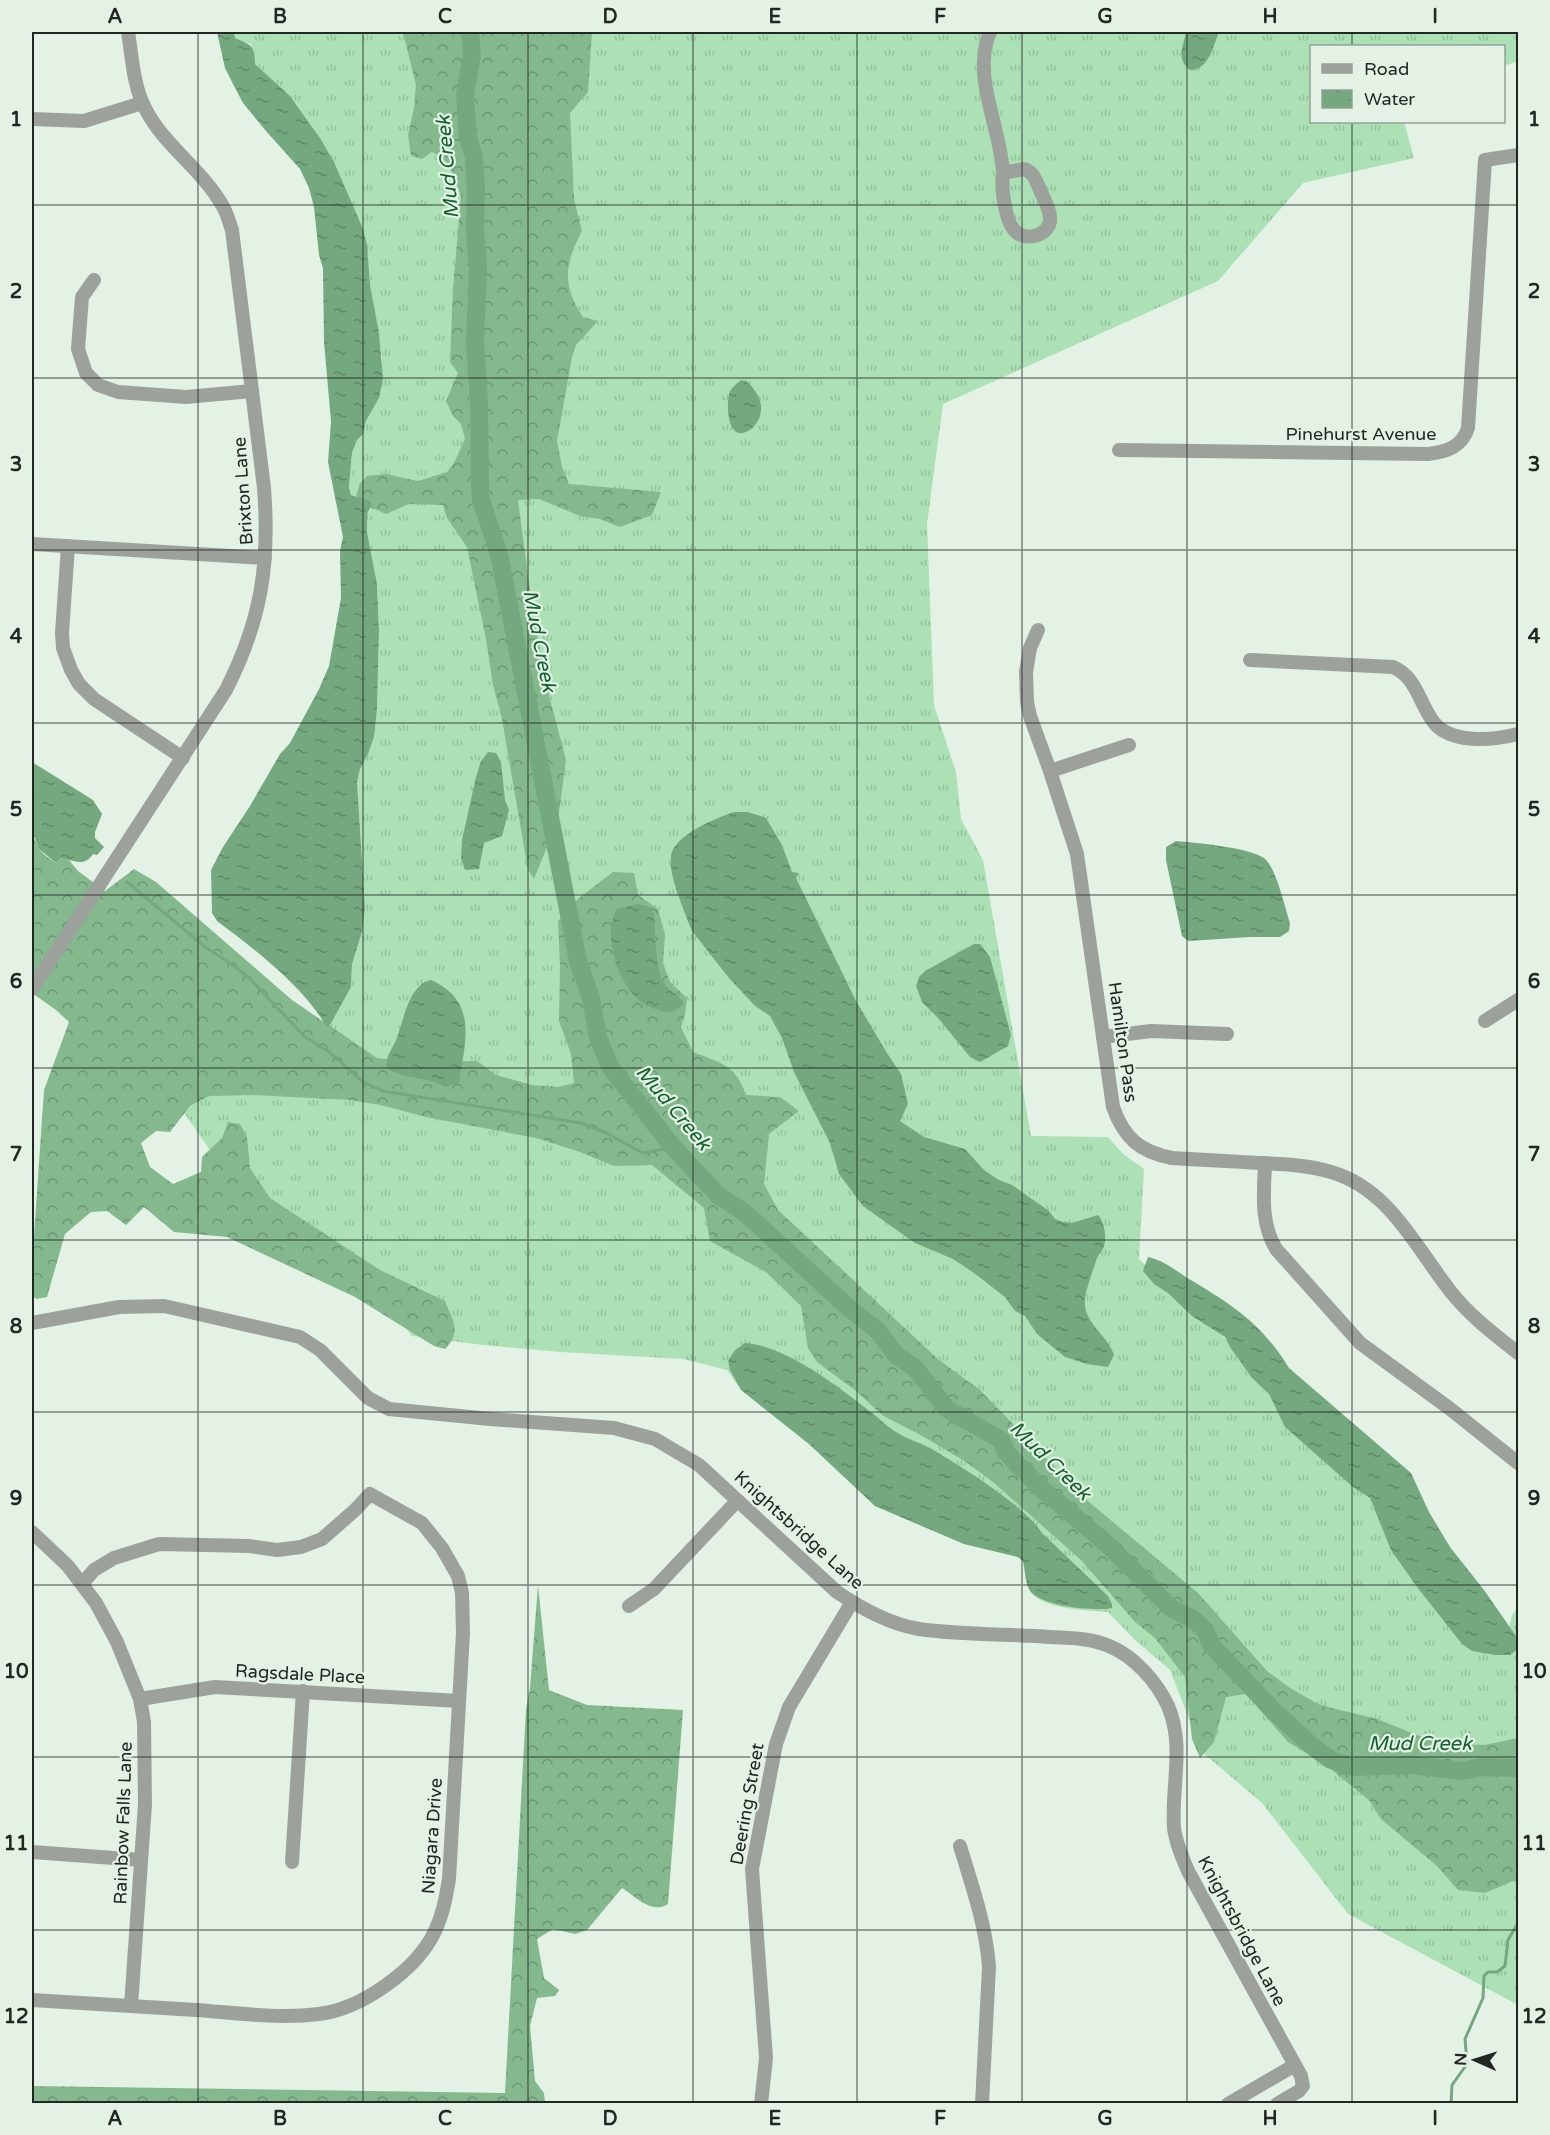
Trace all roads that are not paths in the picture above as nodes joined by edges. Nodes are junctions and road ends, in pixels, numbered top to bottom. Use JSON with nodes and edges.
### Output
{"nodes":[{"id":1,"x":128,"y":32,"type":"edge"},
{"id":2,"x":990,"y":32,"type":"edge"},
{"id":3,"x":142,"y":103,"type":"junction"},
{"id":4,"x":32,"y":119,"type":"edge"},
{"id":5,"x":1518,"y":155,"type":"edge"},
{"id":6,"x":1003,"y":173,"type":"junction"},
{"id":7,"x":94,"y":280,"type":"dead end"},
{"id":8,"x":252,"y":391,"type":"junction"},
{"id":9,"x":1119,"y":450,"type":"dead end"},
{"id":10,"x":32,"y":544,"type":"edge"},
{"id":11,"x":68,"y":546,"type":"junction"},
{"id":12,"x":265,"y":558,"type":"junction"},
{"id":13,"x":1038,"y":630,"type":"dead end"},
{"id":14,"x":1250,"y":660,"type":"dead end"},
{"id":15,"x":1518,"y":734,"type":"edge"},
{"id":16,"x":1129,"y":745,"type":"dead end"},
{"id":17,"x":183,"y":758,"type":"junction"},
{"id":18,"x":1050,"y":771,"type":"junction"},
{"id":19,"x":32,"y":989,"type":"edge"},
{"id":20,"x":1518,"y":1000,"type":"edge"},
{"id":21,"x":1485,"y":1021,"type":"dead end"},
{"id":22,"x":1227,"y":1034,"type":"dead end"},
{"id":23,"x":1103,"y":1037,"type":"junction"},
{"id":24,"x":1265,"y":1163,"type":"junction"},
{"id":25,"x":32,"y":1323,"type":"edge"},
{"id":26,"x":1516,"y":1347,"type":"edge"},
{"id":27,"x":1518,"y":1464,"type":"edge"},
{"id":28,"x":737,"y":1501,"type":"junction"},
{"id":29,"x":32,"y":1532,"type":"edge"},
{"id":30,"x":82,"y":1584,"type":"junction"},
{"id":31,"x":852,"y":1602,"type":"junction"},
{"id":32,"x":629,"y":1606,"type":"dead end"},
{"id":33,"x":303,"y":1691,"type":"junction"},
{"id":34,"x":140,"y":1699,"type":"junction"},
{"id":35,"x":459,"y":1701,"type":"junction"},
{"id":36,"x":960,"y":1846,"type":"dead end"},
{"id":37,"x":32,"y":1852,"type":"edge"},
{"id":38,"x":141,"y":1860,"type":"junction"},
{"id":39,"x":292,"y":1862,"type":"dead end"},
{"id":40,"x":32,"y":2000,"type":"edge"},
{"id":41,"x":131,"y":2006,"type":"junction"},
{"id":42,"x":1295,"y":2065,"type":"junction"},
{"id":43,"x":761,"y":2103,"type":"edge"},
{"id":44,"x":982,"y":2103,"type":"edge"},
{"id":45,"x":1228,"y":2103,"type":"edge"},
{"id":46,"x":1277,"y":2103,"type":"edge"}],
"edges":[{"from":1,"to":3,"type":"street","name":"Brixton Lane"},
{"from":2,"to":6,"type":"street"},
{"from":3,"to":4,"type":"street"},
{"from":3,"to":8,"type":"street","name":"Brixton Lane"},
{"from":5,"to":9,"type":"street","name":"Pinehurst Avenue"},
{"from":6,"to":6,"type":"street"},
{"from":7,"to":8,"type":"street"},
{"from":8,"to":12,"type":"street","name":"Brixton Lane"},
{"from":10,"to":11,"type":"street"},
{"from":11,"to":12,"type":"street"},
{"from":11,"to":17,"type":"street"},
{"from":12,"to":17,"type":"street","name":"Brixton Lane"},
{"from":13,"to":18,"type":"street","name":"Hamilton Pass"},
{"from":14,"to":15,"type":"street"},
{"from":16,"to":18,"type":"street"},
{"from":17,"to":19,"type":"street","name":"Brixton Lane"},
{"from":18,"to":23,"type":"street","name":"Hamilton Pass"},
{"from":20,"to":21,"type":"street"},
{"from":22,"to":23,"type":"street"},
{"from":23,"to":24,"type":"street","name":"Hamilton Pass"},
{"from":24,"to":26,"type":"street","name":"Hamilton Pass"},
{"from":24,"to":27,"type":"street"},
{"from":25,"to":28,"type":"street","name":"Knightsbridge Lane"},
{"from":28,"to":31,"type":"street","name":"Knightsbridge Lane"},
{"from":28,"to":32,"type":"street"},
{"from":29,"to":30,"type":"street","name":"Rainbow Falls Lane"},
{"from":30,"to":34,"type":"street","name":"Rainbow Falls Lane"},
{"from":30,"to":35,"type":"street","name":"Niagara Drive"},
{"from":31,"to":42,"type":"street","name":"Knightsbridge Lane"},
{"from":31,"to":43,"type":"street","name":"Deering Street"},
{"from":33,"to":34,"type":"street","name":"Ragsdale Place"},
{"from":33,"to":35,"type":"street","name":"Ragsdale Place"},
{"from":33,"to":39,"type":"street"},
{"from":34,"to":38,"type":"street","name":"Rainbow Falls Lane"},
{"from":35,"to":41,"type":"street","name":"Niagara Drive"},
{"from":36,"to":44,"type":"street"},
{"from":37,"to":38,"type":"street"},
{"from":38,"to":41,"type":"street","name":"Rainbow Falls Lane"},
{"from":40,"to":41,"type":"street","name":"Niagara Drive"},
{"from":42,"to":45,"type":"street"},
{"from":42,"to":46,"type":"street","name":"Knightsbridge Lane"}]}
